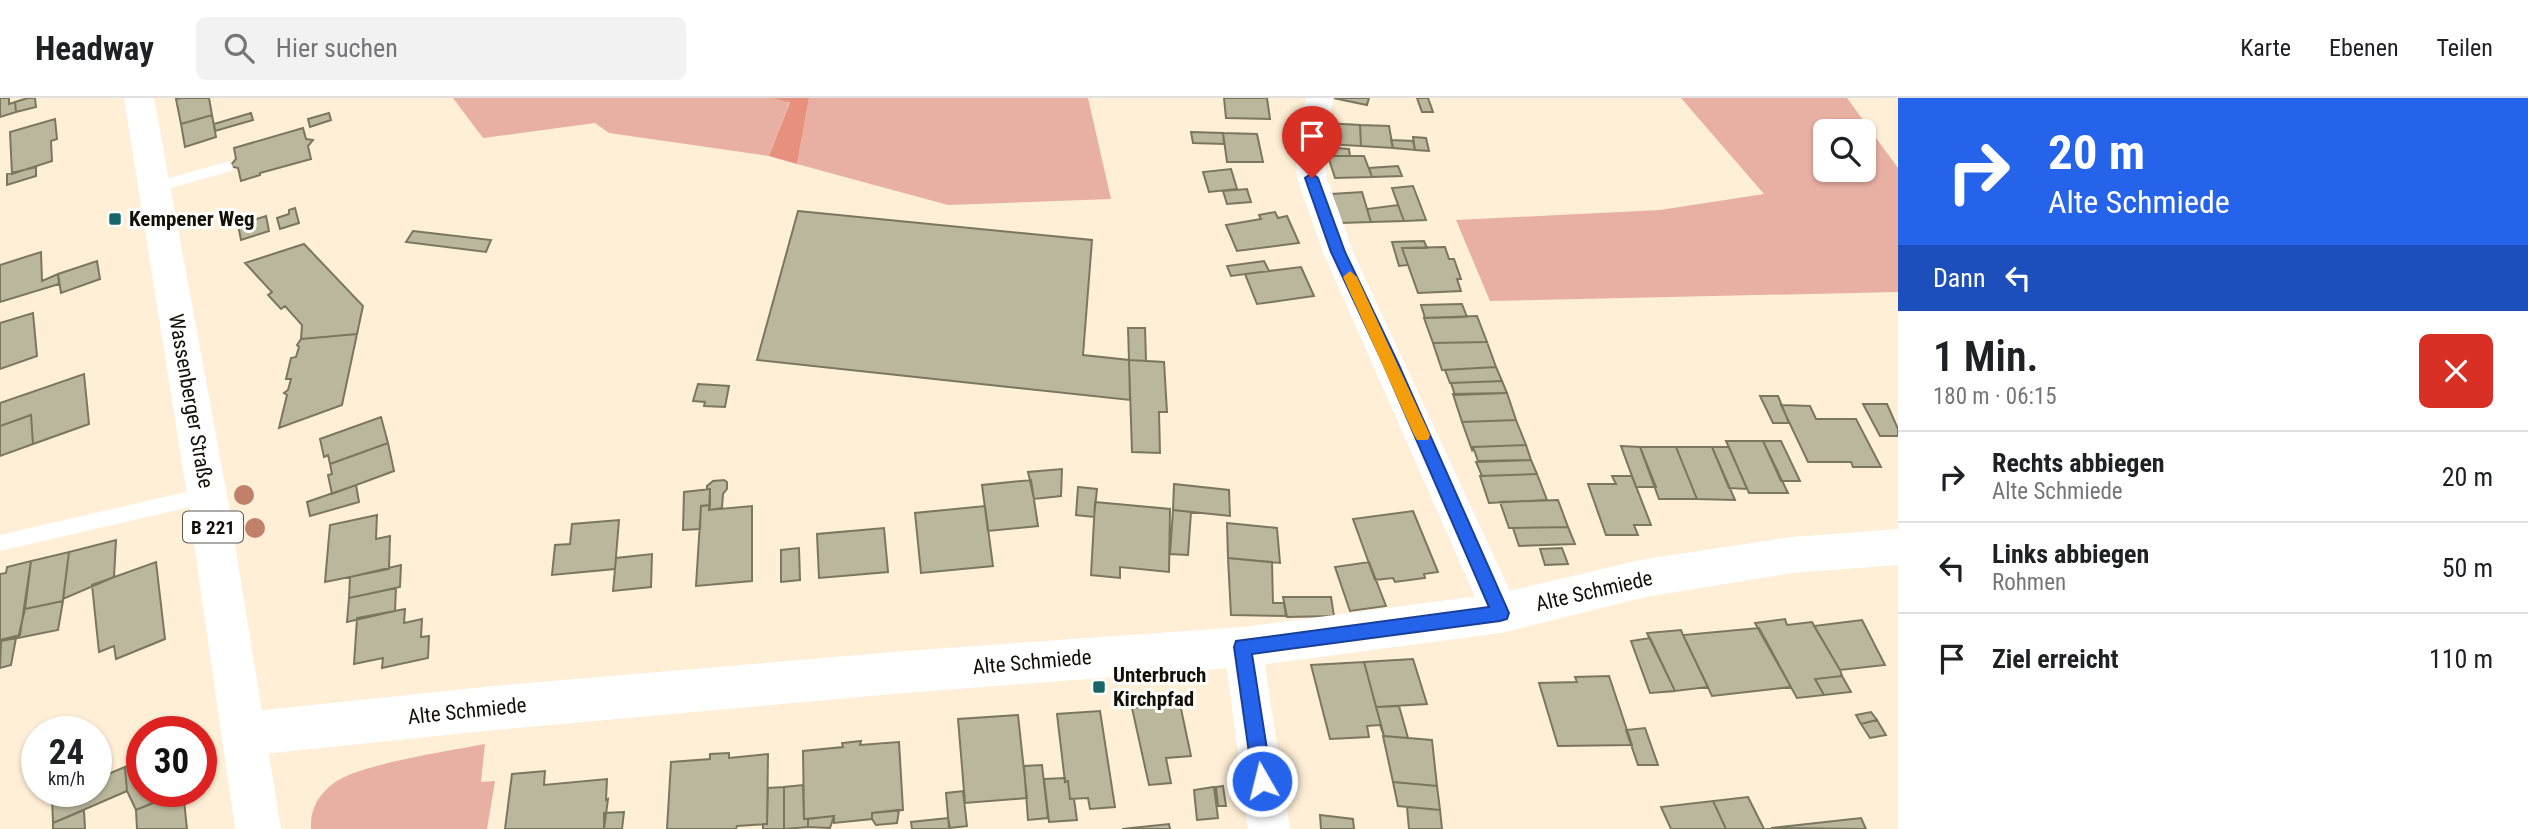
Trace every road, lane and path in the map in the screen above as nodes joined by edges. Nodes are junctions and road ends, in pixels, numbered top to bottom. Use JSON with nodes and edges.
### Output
{"nodes":[{"id":1,"x":139,"y":98,"type":"edge"},
{"id":2,"x":1320,"y":98,"type":"edge"},
{"id":3,"x":226,"y":167,"type":"dead end"},
{"id":4,"x":153,"y":188,"type":"junction"},
{"id":5,"x":207,"y":495,"type":"junction"},
{"id":6,"x":0,"y":543,"type":"edge"},
{"id":7,"x":1898,"y":547,"type":"edge"},
{"id":8,"x":1500,"y":613,"type":"junction"},
{"id":9,"x":1242,"y":647,"type":"junction"},
{"id":10,"x":245,"y":734,"type":"junction"},
{"id":11,"x":258,"y":829,"type":"edge"},
{"id":12,"x":1269,"y":829,"type":"edge"}],
"edges":[{"from":1,"to":4,"type":"street","name":"Wassenberger Straße","number":"B 221"},
{"from":2,"to":8,"type":"street"},
{"from":3,"to":4,"type":"lane"},
{"from":4,"to":5,"type":"street","name":"Wassenberger Straße","number":"B 221"},
{"from":5,"to":6,"type":"lane"},
{"from":5,"to":10,"type":"street","name":"Wassenberger Straße","number":"B 221"},
{"from":7,"to":8,"type":"street","name":"Alte Schmiede"},
{"from":8,"to":9,"type":"street","name":"Alte Schmiede"},
{"from":9,"to":10,"type":"street","name":"Alte Schmiede"},
{"from":9,"to":12,"type":"street"},
{"from":10,"to":11,"type":"street","name":"Wassenberger Straße","number":"B 221"}]}
